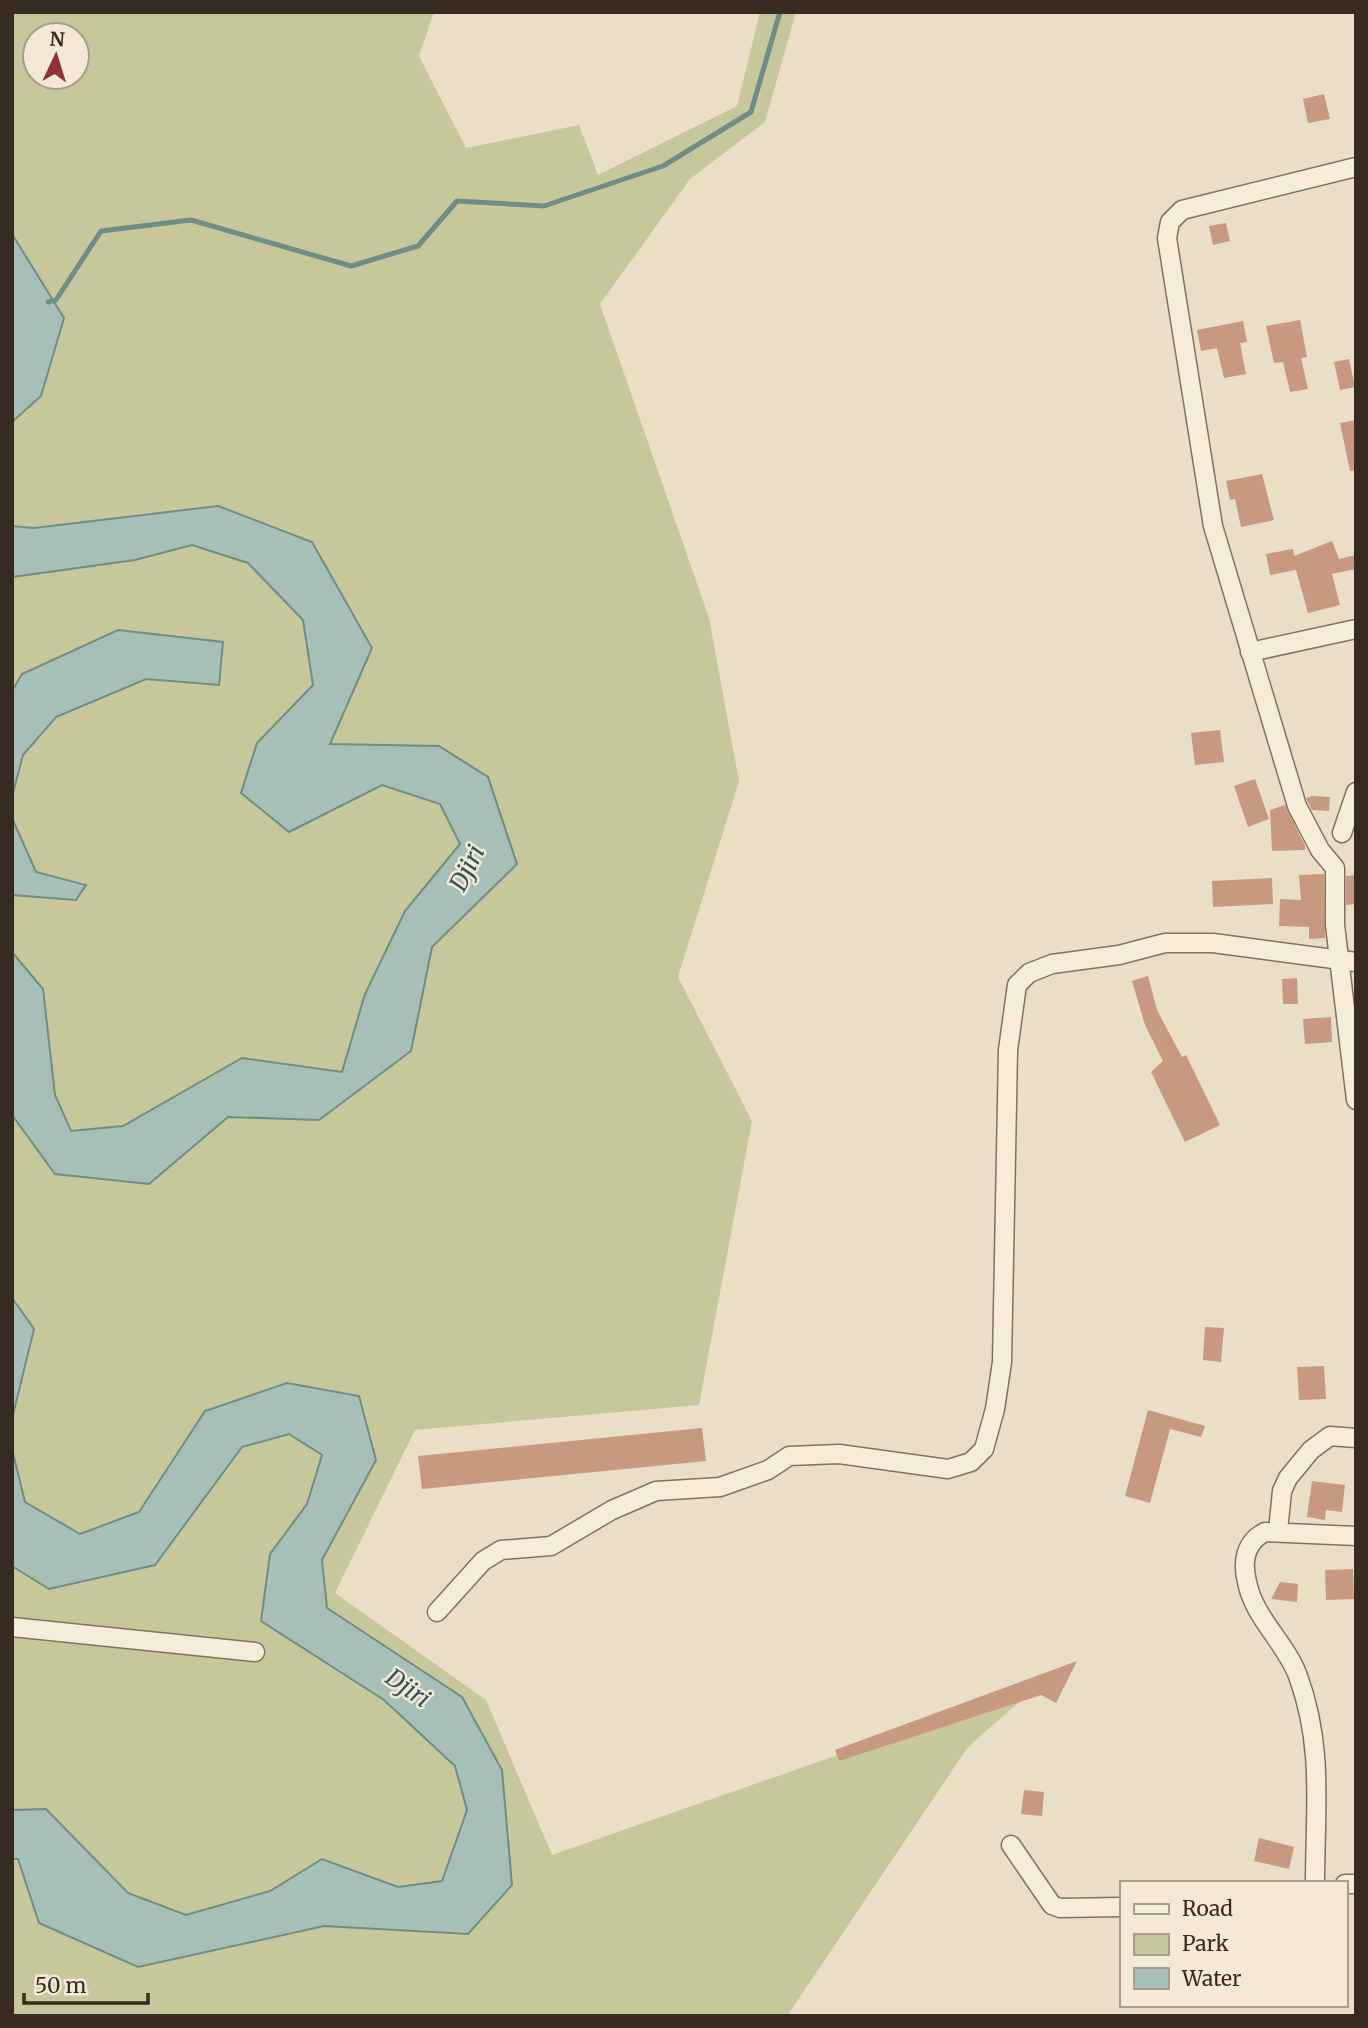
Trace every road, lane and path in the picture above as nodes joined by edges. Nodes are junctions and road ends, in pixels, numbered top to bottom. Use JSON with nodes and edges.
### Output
{"nodes":[{"id":1,"x":1356,"y":167,"type":"edge"},
{"id":2,"x":1356,"y":629,"type":"edge"},
{"id":3,"x":1250,"y":652,"type":"junction"},
{"id":4,"x":1356,"y":792,"type":"edge"},
{"id":5,"x":1342,"y":833,"type":"dead end"},
{"id":6,"x":1347,"y":961,"type":"edge"},
{"id":7,"x":1356,"y":1100,"type":"edge"},
{"id":8,"x":1356,"y":1438,"type":"edge"},
{"id":9,"x":1278,"y":1531,"type":"junction"},
{"id":10,"x":1356,"y":1536,"type":"edge"},
{"id":11,"x":437,"y":1612,"type":"dead end"},
{"id":12,"x":12,"y":1627,"type":"edge"},
{"id":13,"x":255,"y":1652,"type":"dead end"},
{"id":14,"x":1011,"y":1845,"type":"dead end"},
{"id":15,"x":1315,"y":1881,"type":"edge"},
{"id":16,"x":1120,"y":1907,"type":"edge"}],
"edges":[{"from":1,"to":3,"type":"street"},
{"from":2,"to":3,"type":"street"},
{"from":3,"to":6,"type":"street"},
{"from":4,"to":5,"type":"street"},
{"from":6,"to":7,"type":"street"},
{"from":6,"to":11,"type":"street"},
{"from":8,"to":9,"type":"street"},
{"from":9,"to":10,"type":"street"},
{"from":9,"to":15,"type":"street"},
{"from":12,"to":13,"type":"street"},
{"from":14,"to":16,"type":"street"}]}
